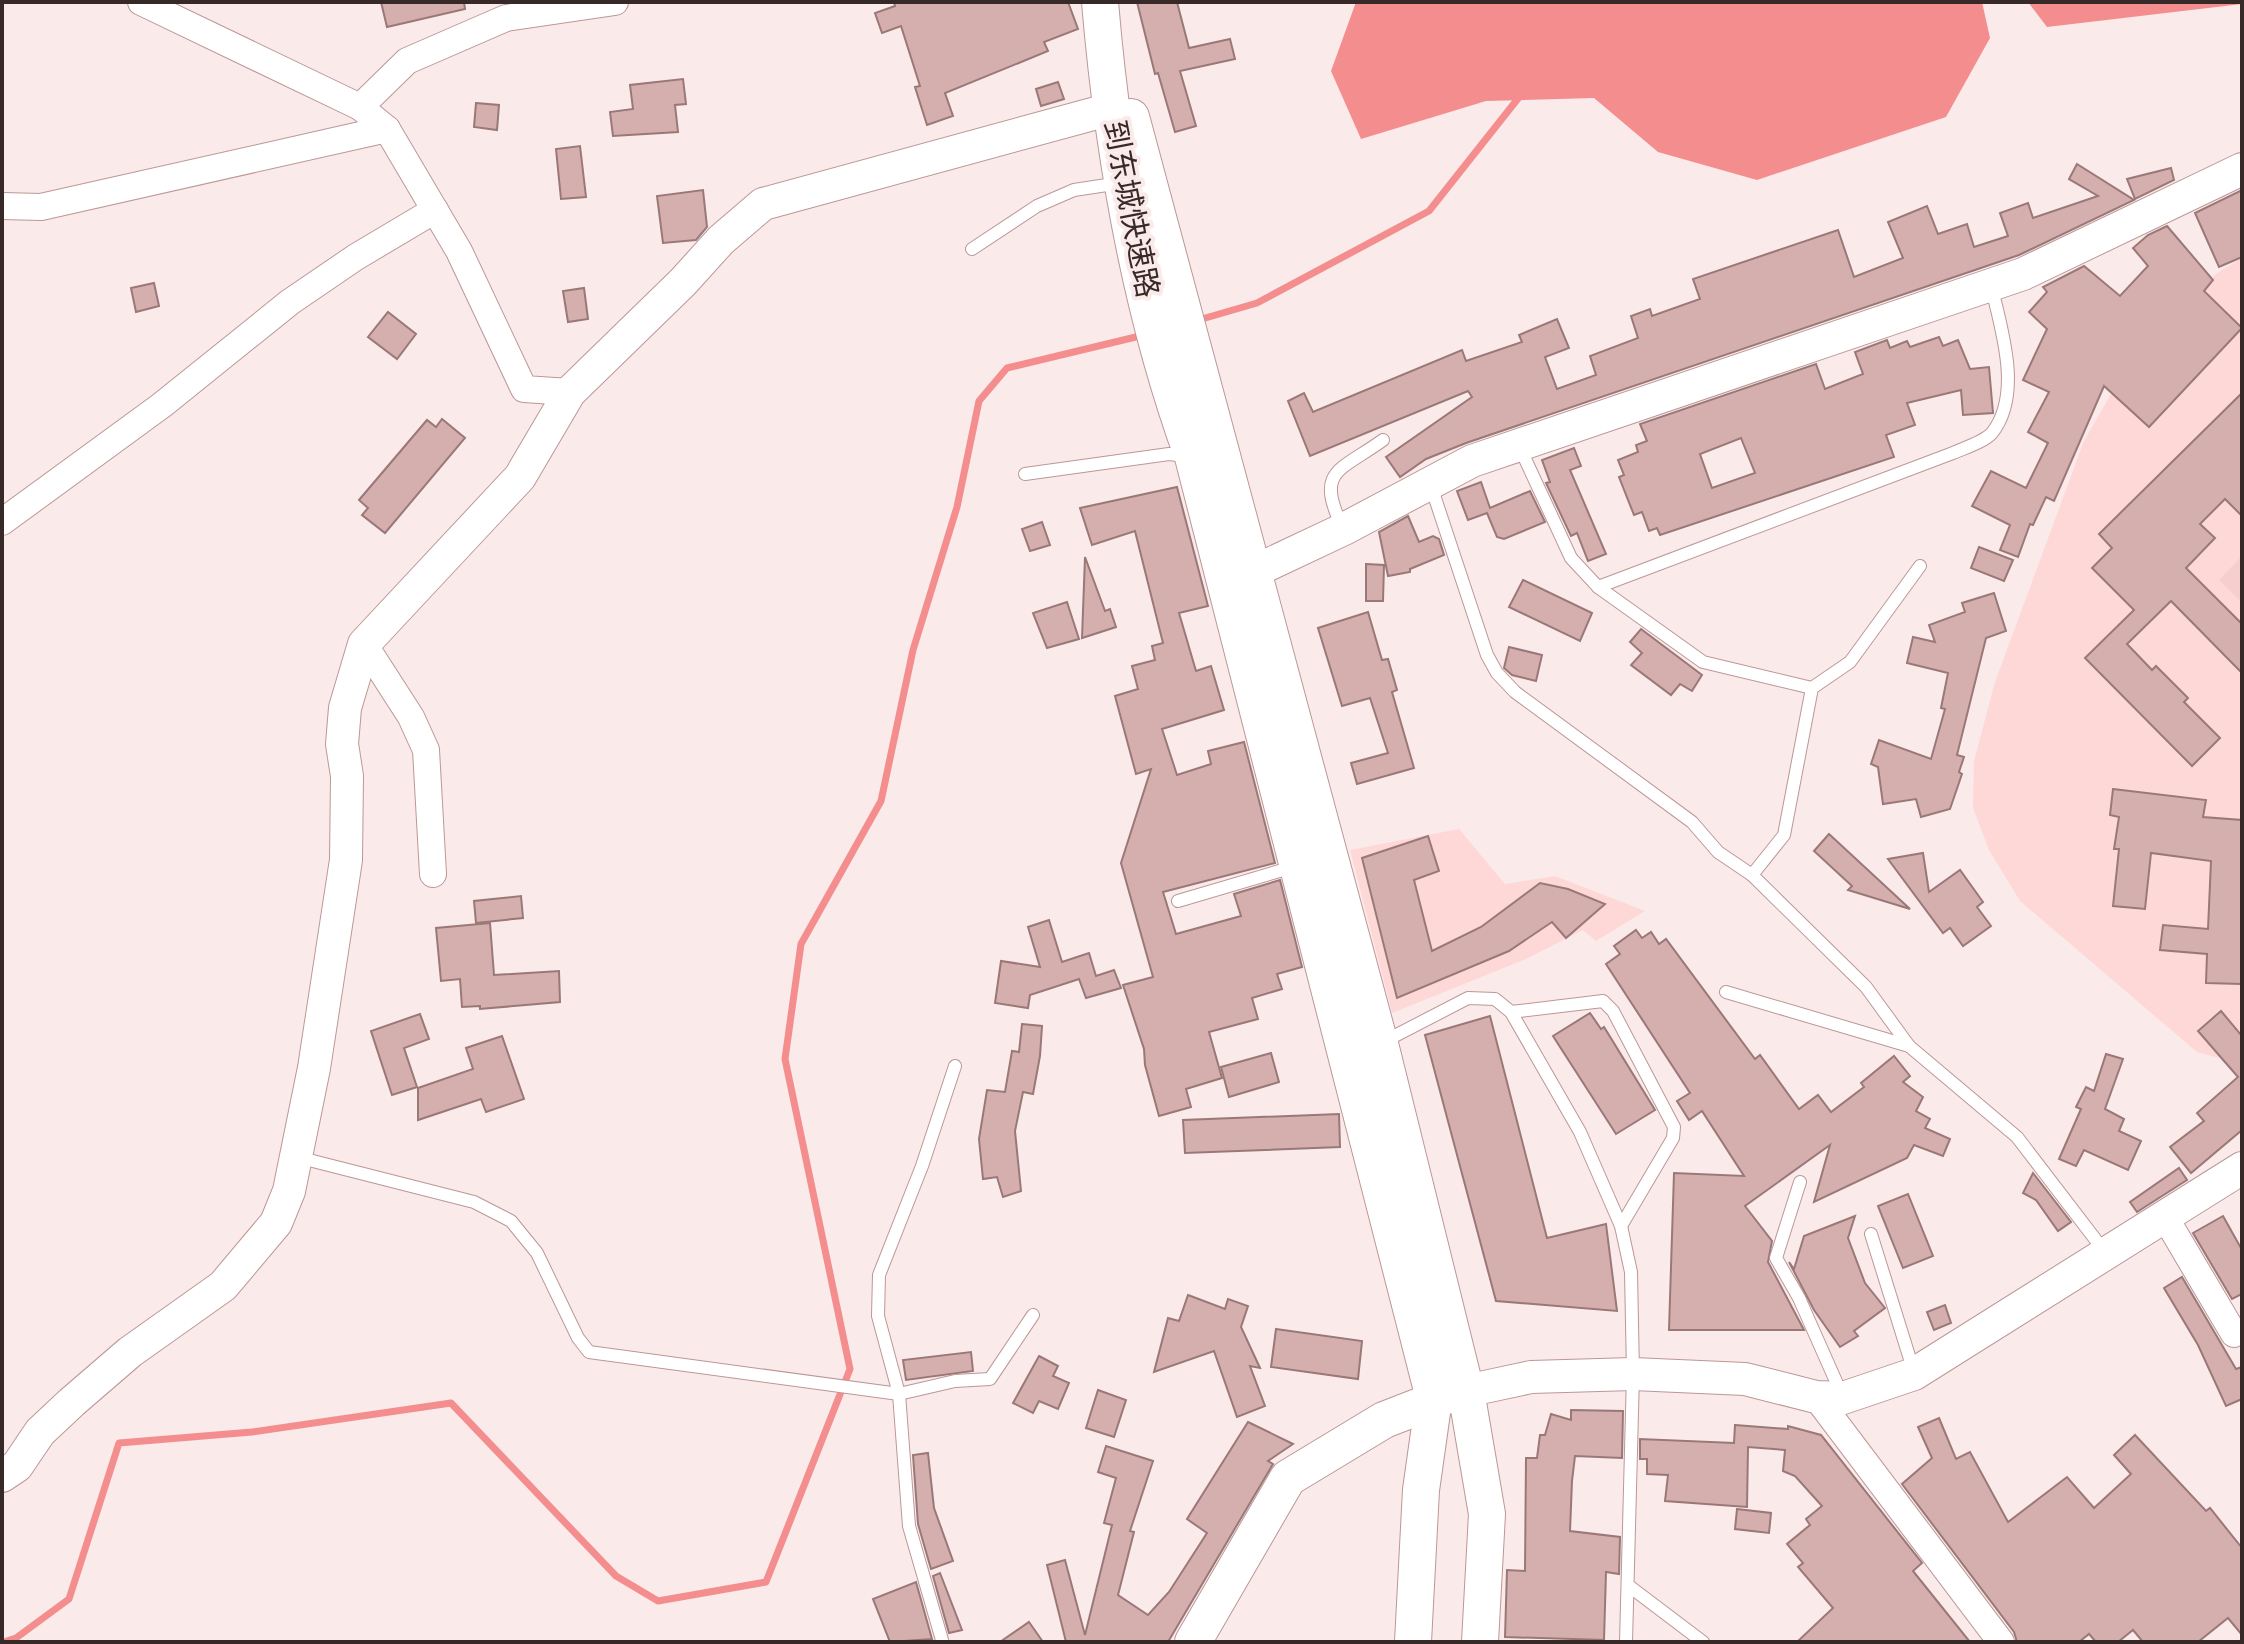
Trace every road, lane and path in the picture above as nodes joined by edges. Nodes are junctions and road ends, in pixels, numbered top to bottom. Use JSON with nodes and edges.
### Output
{"nodes":[{"id":1,"x":141,"y":2,"type":"edge"},
{"id":2,"x":615,"y":2,"type":"edge"},
{"id":3,"x":1101,"y":13,"type":"edge"},
{"id":4,"x":360,"y":107,"type":"junction"},
{"id":5,"x":1111,"y":109,"type":"junction"},
{"id":6,"x":387,"y":129,"type":"junction"},
{"id":7,"x":2242,"y":169,"type":"edge"},
{"id":8,"x":1123,"y":183,"type":"junction"},
{"id":9,"x":2,"y":206,"type":"edge"},
{"id":10,"x":435,"y":210,"type":"junction"},
{"id":11,"x":972,"y":249,"type":"dead end"},
{"id":12,"x":1991,"y":285,"type":"junction"},
{"id":13,"x":1164,"y":300,"type":"junction"},
{"id":14,"x":1186,"y":390,"type":"junction"},
{"id":15,"x":570,"y":392,"type":"junction"},
{"id":16,"x":1383,"y":440,"type":"dead end"},
{"id":17,"x":1518,"y":445,"type":"junction"},
{"id":18,"x":1193,"y":457,"type":"junction"},
{"id":19,"x":1025,"y":474,"type":"dead end"},
{"id":20,"x":1430,"y":483,"type":"junction"},
{"id":21,"x":2,"y":522,"type":"edge"},
{"id":22,"x":1344,"y":529,"type":"junction"},
{"id":23,"x":1920,"y":566,"type":"dead end"},
{"id":24,"x":1240,"y":575,"type":"junction"},
{"id":25,"x":1598,"y":587,"type":"junction"},
{"id":26,"x":364,"y":644,"type":"junction"},
{"id":27,"x":1812,"y":688,"type":"junction"},
{"id":28,"x":1300,"y":865,"type":"junction"},
{"id":29,"x":433,"y":874,"type":"dead end"},
{"id":30,"x":1752,"y":875,"type":"junction"},
{"id":31,"x":1178,"y":901,"type":"dead end"},
{"id":32,"x":1726,"y":992,"type":"dead end"},
{"id":33,"x":1511,"y":1012,"type":"junction"},
{"id":34,"x":1380,"y":1044,"type":"junction"},
{"id":35,"x":1909,"y":1046,"type":"junction"},
{"id":36,"x":955,"y":1066,"type":"dead end"},
{"id":37,"x":297,"y":1157,"type":"junction"},
{"id":38,"x":2242,"y":1168,"type":"edge"},
{"id":39,"x":1800,"y":1182,"type":"dead end"},
{"id":40,"x":2165,"y":1217,"type":"junction"},
{"id":41,"x":1621,"y":1226,"type":"junction"},
{"id":42,"x":1871,"y":1234,"type":"dead end"},
{"id":43,"x":2107,"y":1254,"type":"junction"},
{"id":44,"x":1033,"y":1315,"type":"dead end"},
{"id":45,"x":2234,"y":1334,"type":"dead end"},
{"id":46,"x":1633,"y":1374,"type":"junction"},
{"id":47,"x":1914,"y":1374,"type":"junction"},
{"id":48,"x":899,"y":1394,"type":"junction"},
{"id":49,"x":1450,"y":1394,"type":"junction"},
{"id":50,"x":1830,"y":1398,"type":"junction"},
{"id":51,"x":2,"y":1476,"type":"edge"},
{"id":52,"x":1629,"y":1586,"type":"junction"},
{"id":53,"x":942,"y":1640,"type":"dead end"},
{"id":54,"x":1193,"y":1642,"type":"edge"},
{"id":55,"x":1413,"y":1642,"type":"edge"},
{"id":56,"x":1480,"y":1642,"type":"edge"},
{"id":57,"x":1626,"y":1642,"type":"edge"},
{"id":58,"x":1703,"y":1642,"type":"edge"},
{"id":59,"x":2001,"y":1642,"type":"edge"}],
"edges":[{"from":1,"to":4,"type":"street"},
{"from":2,"to":4,"type":"street"},
{"from":3,"to":5,"type":"main road","name":"到东城快速路"},
{"from":3,"to":13,"type":"main road","name":"到东城快速路"},
{"from":4,"to":6,"type":"street"},
{"from":5,"to":8,"type":"main road","name":"到东城快速路"},
{"from":5,"to":15,"type":"street"},
{"from":6,"to":9,"type":"street"},
{"from":6,"to":10,"type":"street"},
{"from":7,"to":12,"type":"street"},
{"from":8,"to":11,"type":"lane"},
{"from":8,"to":13,"type":"main road","name":"到东城快速路"},
{"from":10,"to":15,"type":"street"},
{"from":10,"to":21,"type":"street"},
{"from":12,"to":17,"type":"street"},
{"from":12,"to":25,"type":"lane"},
{"from":13,"to":14,"type":"main road"},
{"from":14,"to":18,"type":"main road"},
{"from":14,"to":24,"type":"main road"},
{"from":15,"to":26,"type":"street"},
{"from":16,"to":22,"type":"lane"},
{"from":17,"to":20,"type":"street"},
{"from":17,"to":25,"type":"lane"},
{"from":18,"to":19,"type":"lane"},
{"from":18,"to":24,"type":"main road"},
{"from":20,"to":22,"type":"street"},
{"from":20,"to":30,"type":"lane"},
{"from":22,"to":24,"type":"street"},
{"from":23,"to":27,"type":"lane"},
{"from":24,"to":28,"type":"main road"},
{"from":24,"to":34,"type":"main road"},
{"from":25,"to":27,"type":"lane"},
{"from":26,"to":29,"type":"street"},
{"from":26,"to":37,"type":"street"},
{"from":27,"to":30,"type":"lane"},
{"from":28,"to":31,"type":"lane"},
{"from":28,"to":49,"type":"main road"},
{"from":30,"to":35,"type":"lane"},
{"from":32,"to":35,"type":"lane"},
{"from":33,"to":34,"type":"lane"},
{"from":33,"to":41,"type":"lane"},
{"from":33,"to":41,"type":"lane"},
{"from":34,"to":49,"type":"main road"},
{"from":35,"to":43,"type":"lane"},
{"from":36,"to":48,"type":"lane"},
{"from":37,"to":48,"type":"lane"},
{"from":37,"to":51,"type":"street"},
{"from":38,"to":40,"type":"street"},
{"from":39,"to":50,"type":"lane"},
{"from":40,"to":43,"type":"street"},
{"from":40,"to":45,"type":"street"},
{"from":41,"to":46,"type":"lane"},
{"from":42,"to":47,"type":"lane"},
{"from":43,"to":47,"type":"street"},
{"from":44,"to":48,"type":"lane"},
{"from":46,"to":49,"type":"street"},
{"from":46,"to":50,"type":"street"},
{"from":46,"to":52,"type":"lane"},
{"from":47,"to":50,"type":"street"},
{"from":48,"to":53,"type":"lane"},
{"from":49,"to":54,"type":"main road"},
{"from":49,"to":55,"type":"main road"},
{"from":49,"to":56,"type":"main road"},
{"from":50,"to":59,"type":"street"},
{"from":52,"to":57,"type":"lane"},
{"from":52,"to":58,"type":"lane"}]}
